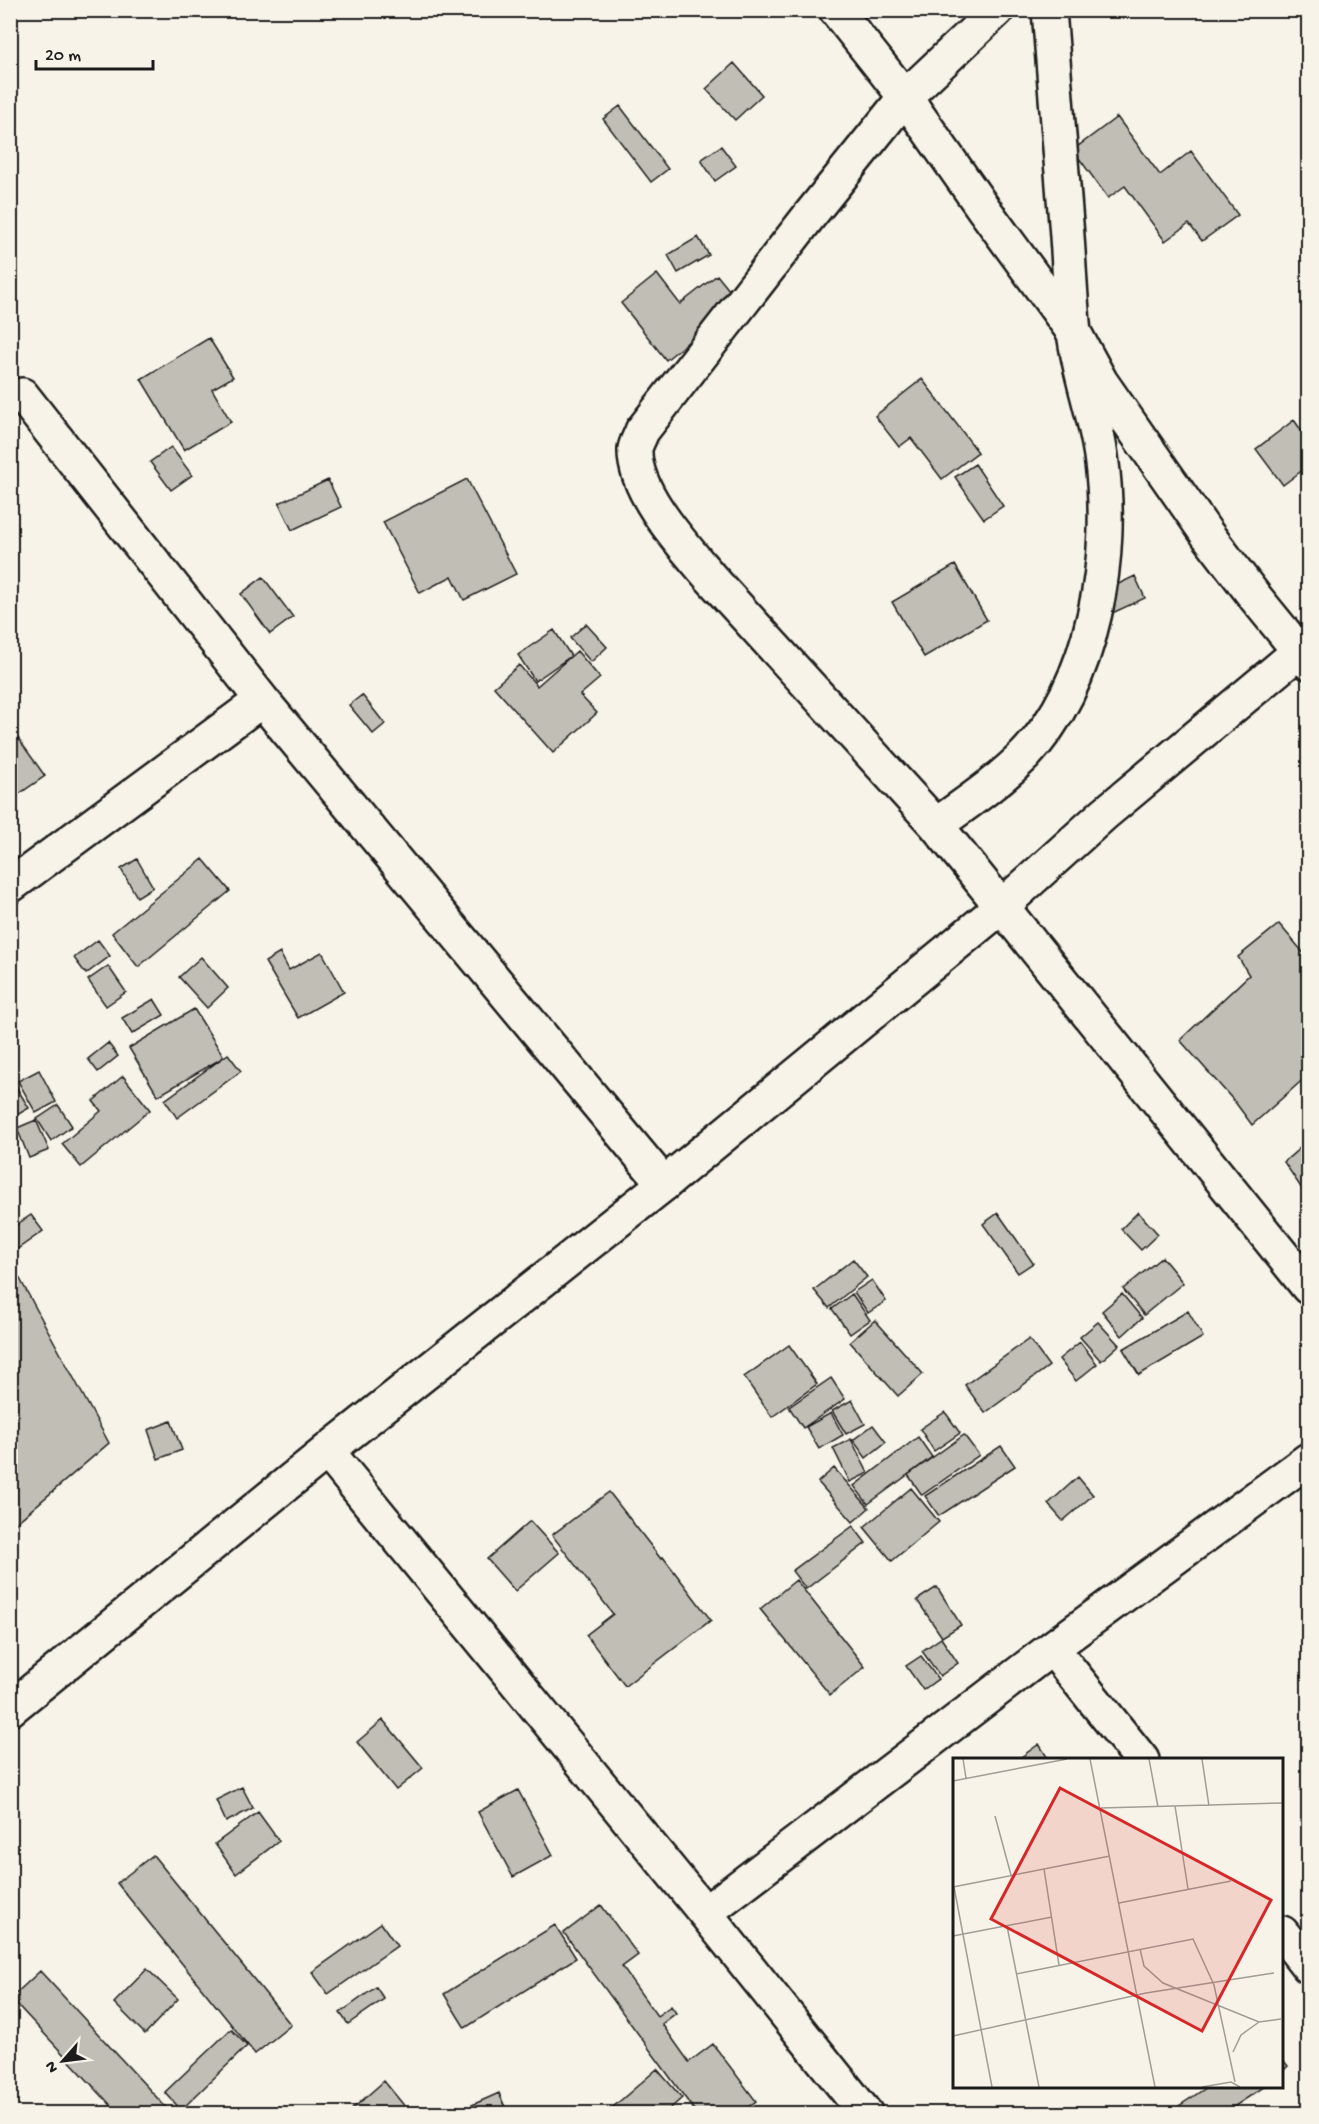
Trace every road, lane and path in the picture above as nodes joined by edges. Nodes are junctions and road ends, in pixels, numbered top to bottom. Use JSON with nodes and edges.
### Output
{"nodes":[{"id":1,"x":836,"y":10,"type":"edge"},
{"id":2,"x":997,"y":10,"type":"edge"},
{"id":3,"x":1049,"y":10,"type":"edge"},
{"id":4,"x":905,"y":97,"type":"junction"},
{"id":5,"x":1075,"y":334,"type":"junction"},
{"id":6,"x":22,"y":395,"type":"dead end"},
{"id":7,"x":1305,"y":652,"type":"edge"},
{"id":8,"x":262,"y":700,"type":"junction"},
{"id":9,"x":936,"y":825,"type":"junction"},
{"id":10,"x":10,"y":886,"type":"edge"},
{"id":11,"x":1001,"y":907,"type":"junction"},
{"id":12,"x":664,"y":1184,"type":"junction"},
{"id":13,"x":1308,"y":1287,"type":"edge"},
{"id":14,"x":327,"y":1451,"type":"junction"},
{"id":15,"x":1308,"y":1460,"type":"edge"},
{"id":16,"x":1052,"y":1648,"type":"junction"},
{"id":17,"x":10,"y":1708,"type":"edge"},
{"id":18,"x":1140,"y":1758,"type":"edge"},
{"id":19,"x":705,"y":1913,"type":"junction"},
{"id":20,"x":1283,"y":1935,"type":"edge"},
{"id":21,"x":1308,"y":1963,"type":"edge"},
{"id":22,"x":866,"y":2114,"type":"edge"}],
"edges":[{"from":1,"to":4,"type":"street"},
{"from":2,"to":4,"type":"street"},
{"from":3,"to":5,"type":"street"},
{"from":4,"to":5,"type":"street"},
{"from":4,"to":9,"type":"street"},
{"from":5,"to":7,"type":"street"},
{"from":5,"to":9,"type":"street"},
{"from":6,"to":8,"type":"street"},
{"from":7,"to":11,"type":"street"},
{"from":8,"to":10,"type":"street"},
{"from":8,"to":12,"type":"street"},
{"from":9,"to":11,"type":"street"},
{"from":11,"to":12,"type":"street"},
{"from":11,"to":13,"type":"street"},
{"from":12,"to":14,"type":"street"},
{"from":14,"to":17,"type":"street"},
{"from":14,"to":19,"type":"street"},
{"from":15,"to":16,"type":"street"},
{"from":16,"to":18,"type":"street"},
{"from":16,"to":19,"type":"street"},
{"from":19,"to":22,"type":"street"},
{"from":20,"to":21,"type":"street"}]}
